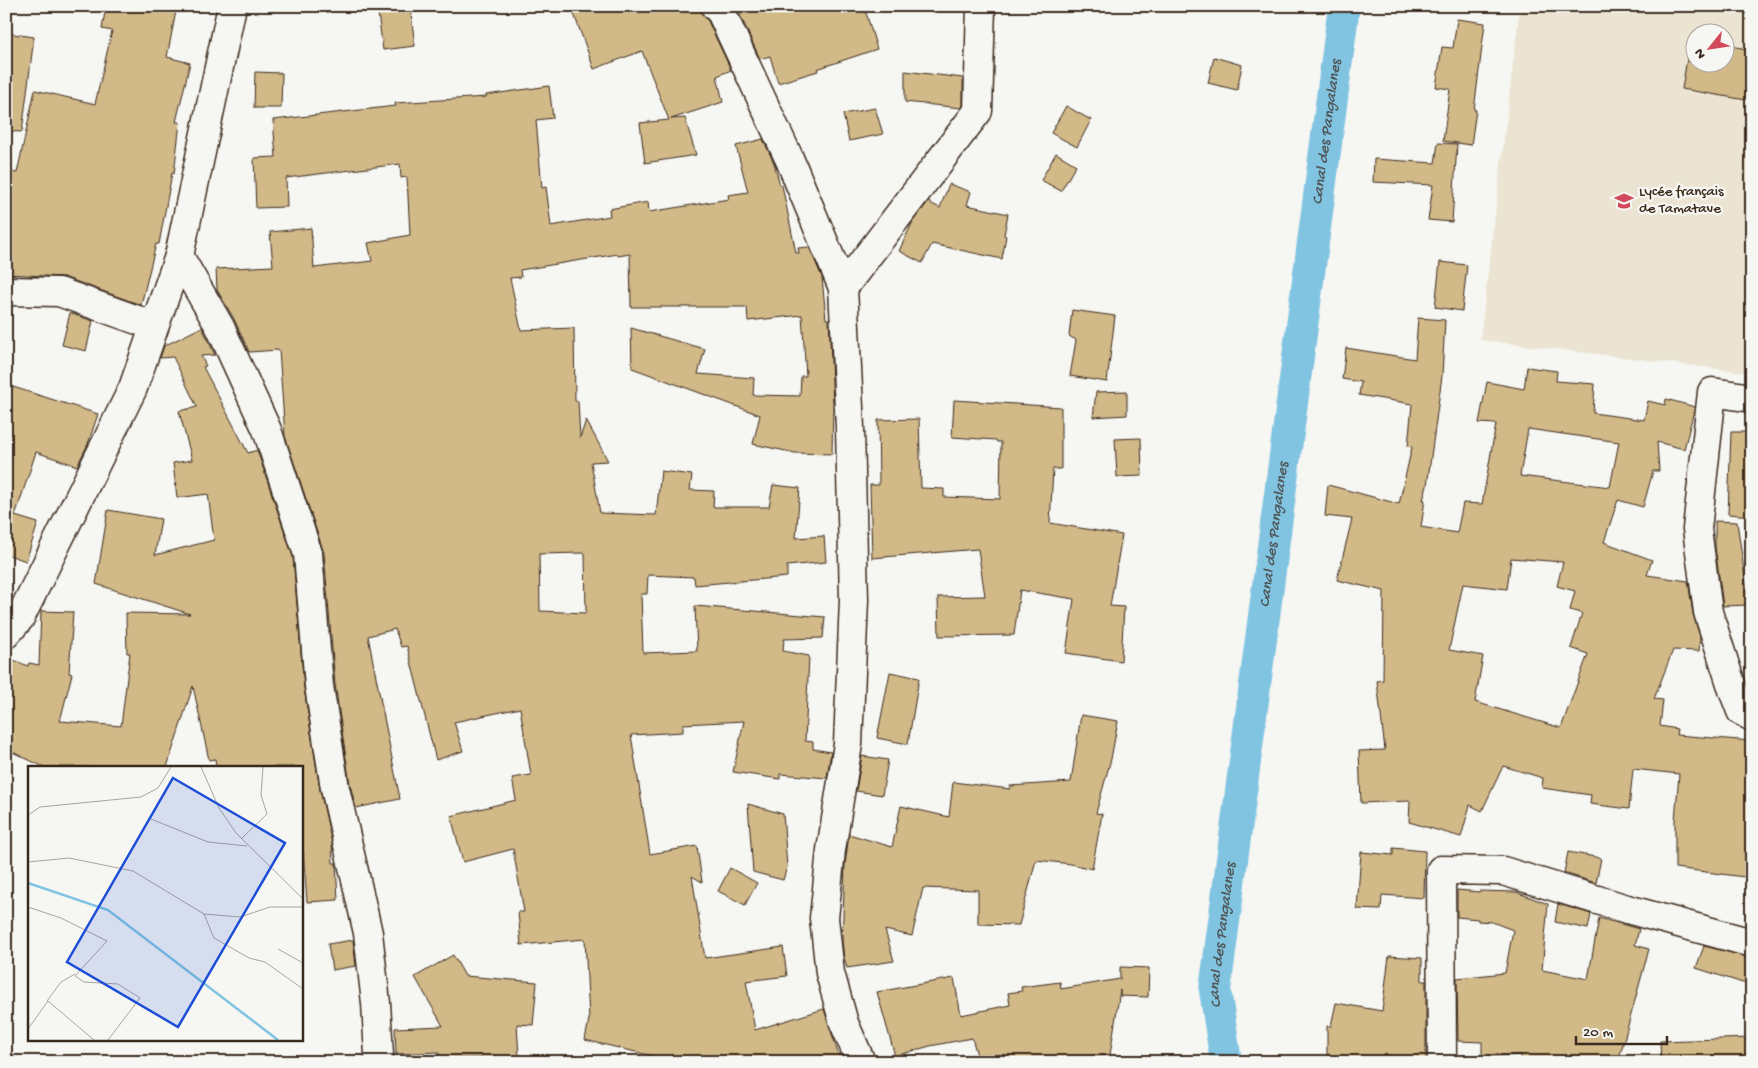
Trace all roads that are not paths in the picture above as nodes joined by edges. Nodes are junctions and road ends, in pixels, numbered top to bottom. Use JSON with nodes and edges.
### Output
{"nodes":[{"id":1,"x":232,"y":6,"type":"edge"},
{"id":2,"x":715,"y":6,"type":"edge"},
{"id":3,"x":981,"y":6,"type":"edge"},
{"id":4,"x":180,"y":256,"type":"junction"},
{"id":5,"x":843,"y":288,"type":"junction"},
{"id":6,"x":6,"y":291,"type":"edge"},
{"id":7,"x":154,"y":326,"type":"junction"},
{"id":8,"x":1752,"y":398,"type":"edge"},
{"id":9,"x":6,"y":634,"type":"edge"},
{"id":10,"x":1752,"y":716,"type":"edge"},
{"id":11,"x":1752,"y":943,"type":"edge"},
{"id":12,"x":379,"y":1055,"type":"dead end"},
{"id":13,"x":861,"y":1062,"type":"edge"},
{"id":14,"x":1442,"y":1062,"type":"edge"}],
"edges":[{"from":1,"to":4,"type":"street"},
{"from":2,"to":5,"type":"street"},
{"from":3,"to":5,"type":"street"},
{"from":4,"to":7,"type":"street"},
{"from":4,"to":12,"type":"street"},
{"from":5,"to":13,"type":"street"},
{"from":6,"to":7,"type":"street"},
{"from":7,"to":9,"type":"street"},
{"from":8,"to":10,"type":"street"},
{"from":11,"to":14,"type":"street"}]}
